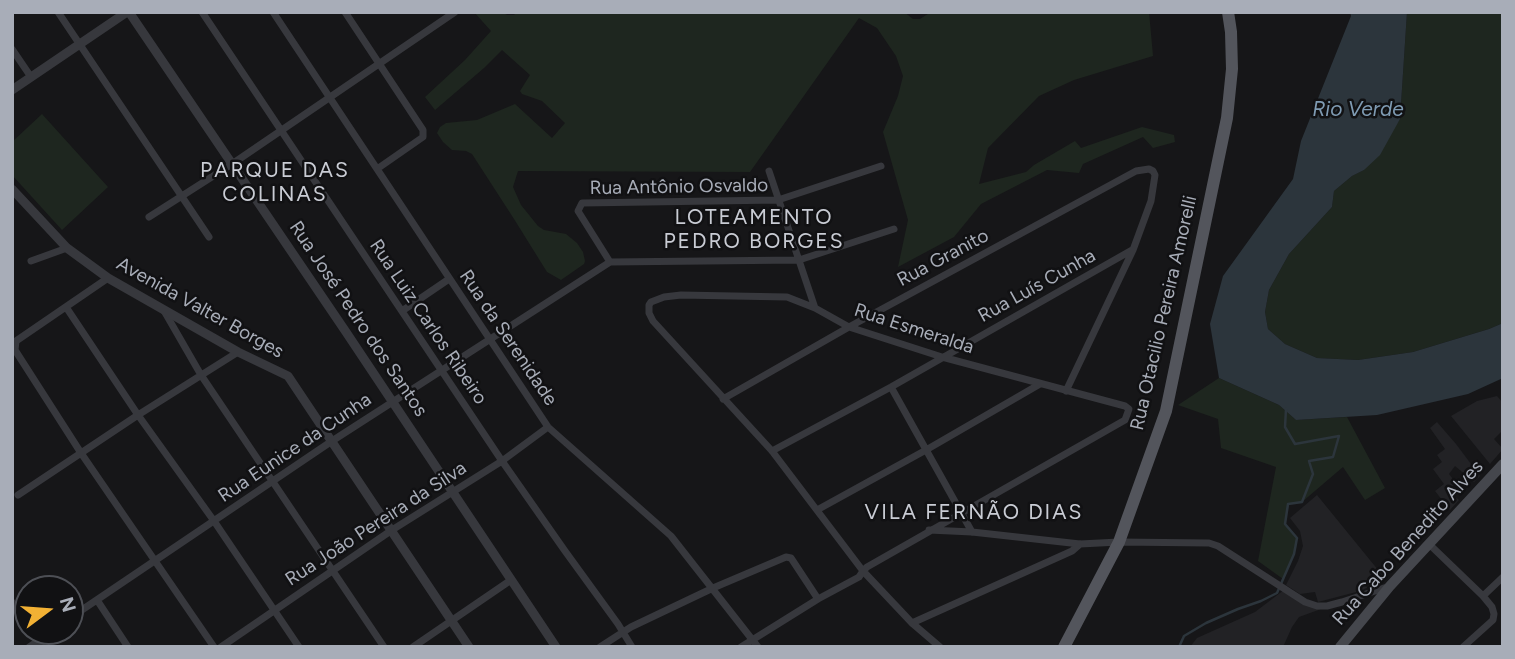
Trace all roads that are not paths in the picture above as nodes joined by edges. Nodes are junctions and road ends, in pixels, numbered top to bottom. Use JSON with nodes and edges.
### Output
{"nodes":[{"id":1,"x":58,"y":12,"type":"edge"},
{"id":2,"x":128,"y":12,"type":"edge"},
{"id":3,"x":202,"y":12,"type":"edge"},
{"id":4,"x":273,"y":12,"type":"edge"},
{"id":5,"x":345,"y":12,"type":"edge"},
{"id":6,"x":455,"y":12,"type":"edge"},
{"id":7,"x":1228,"y":12,"type":"edge"},
{"id":8,"x":80,"y":45,"type":"junction"},
{"id":9,"x":12,"y":49,"type":"edge"},
{"id":10,"x":380,"y":65,"type":"junction"},
{"id":11,"x":31,"y":77,"type":"junction"},
{"id":12,"x":12,"y":90,"type":"edge"},
{"id":13,"x":331,"y":98,"type":"junction"},
{"id":14,"x":282,"y":131,"type":"junction"},
{"id":15,"x":233,"y":164,"type":"junction"},
{"id":16,"x":881,"y":166,"type":"dead end"},
{"id":17,"x":377,"y":169,"type":"junction"},
{"id":18,"x":769,"y":171,"type":"dead end"},
{"id":19,"x":12,"y":189,"type":"edge"},
{"id":20,"x":182,"y":197,"type":"junction"},
{"id":21,"x":778,"y":200,"type":"junction"},
{"id":22,"x":149,"y":217,"type":"dead end"},
{"id":23,"x":894,"y":229,"type":"dead end"},
{"id":24,"x":209,"y":237,"type":"dead end"},
{"id":25,"x":67,"y":248,"type":"junction"},
{"id":26,"x":1133,"y":250,"type":"junction"},
{"id":27,"x":799,"y":260,"type":"junction"},
{"id":28,"x":31,"y":261,"type":"dead end"},
{"id":29,"x":610,"y":262,"type":"junction"},
{"id":30,"x":108,"y":278,"type":"junction"},
{"id":31,"x":449,"y":279,"type":"junction"},
{"id":32,"x":66,"y":307,"type":"junction"},
{"id":33,"x":815,"y":308,"type":"junction"},
{"id":34,"x":162,"y":309,"type":"junction"},
{"id":35,"x":402,"y":311,"type":"junction"},
{"id":36,"x":849,"y":327,"type":"junction"},
{"id":37,"x":491,"y":338,"type":"junction"},
{"id":38,"x":238,"y":352,"type":"junction"},
{"id":39,"x":942,"y":357,"type":"junction"},
{"id":40,"x":442,"y":371,"type":"junction"},
{"id":41,"x":201,"y":375,"type":"junction"},
{"id":42,"x":1040,"y":384,"type":"junction"},
{"id":43,"x":891,"y":387,"type":"junction"},
{"id":44,"x":1066,"y":391,"type":"junction"},
{"id":45,"x":723,"y":399,"type":"junction"},
{"id":46,"x":392,"y":402,"type":"junction"},
{"id":47,"x":138,"y":415,"type":"junction"},
{"id":48,"x":548,"y":428,"type":"junction"},
{"id":49,"x":332,"y":441,"type":"junction"},
{"id":50,"x":926,"y":450,"type":"junction"},
{"id":51,"x":772,"y":451,"type":"junction"},
{"id":52,"x":81,"y":453,"type":"junction"},
{"id":53,"x":502,"y":461,"type":"junction"},
{"id":54,"x":1501,"y":471,"type":"edge"},
{"id":55,"x":273,"y":481,"type":"junction"},
{"id":56,"x":453,"y":492,"type":"junction"},
{"id":57,"x":19,"y":495,"type":"dead end"},
{"id":58,"x":817,"y":510,"type":"junction"},
{"id":59,"x":961,"y":513,"type":"junction"},
{"id":60,"x":214,"y":521,"type":"junction"},
{"id":61,"x":392,"y":530,"type":"junction"},
{"id":62,"x":929,"y":530,"type":"junction"},
{"id":63,"x":972,"y":532,"type":"junction"},
{"id":64,"x":1119,"y":542,"type":"junction"},
{"id":65,"x":1080,"y":544,"type":"junction"},
{"id":66,"x":1429,"y":544,"type":"junction"},
{"id":67,"x":155,"y":560,"type":"junction"},
{"id":68,"x":333,"y":571,"type":"junction"},
{"id":69,"x":863,"y":571,"type":"junction"},
{"id":70,"x":1503,"y":577,"type":"edge"},
{"id":71,"x":511,"y":580,"type":"junction"},
{"id":72,"x":1390,"y":586,"type":"junction"},
{"id":73,"x":713,"y":588,"type":"junction"},
{"id":74,"x":1483,"y":596,"type":"junction"},
{"id":75,"x":818,"y":598,"type":"junction"},
{"id":76,"x":97,"y":600,"type":"junction"},
{"id":77,"x":84,"y":609,"type":"edge"},
{"id":78,"x":274,"y":610,"type":"junction"},
{"id":79,"x":452,"y":620,"type":"junction"},
{"id":80,"x":912,"y":623,"type":"junction"},
{"id":81,"x":623,"y":631,"type":"junction"},
{"id":82,"x":755,"y":643,"type":"edge"},
{"id":83,"x":128,"y":647,"type":"edge"},
{"id":84,"x":214,"y":647,"type":"edge"},
{"id":85,"x":221,"y":647,"type":"edge"},
{"id":86,"x":299,"y":647,"type":"edge"},
{"id":87,"x":384,"y":647,"type":"edge"},
{"id":88,"x":413,"y":647,"type":"edge"},
{"id":89,"x":469,"y":647,"type":"edge"},
{"id":90,"x":556,"y":647,"type":"edge"},
{"id":91,"x":600,"y":647,"type":"edge"},
{"id":92,"x":632,"y":647,"type":"edge"},
{"id":93,"x":741,"y":647,"type":"edge"},
{"id":94,"x":940,"y":647,"type":"edge"},
{"id":95,"x":1064,"y":647,"type":"edge"},
{"id":96,"x":1340,"y":647,"type":"edge"},
{"id":97,"x":1463,"y":647,"type":"edge"}],
"edges":[{"from":1,"to":8,"type":"street"},
{"from":2,"to":8,"type":"street"},
{"from":2,"to":15,"type":"street","name":"Rua José Pedro dos Santos"},
{"from":3,"to":14,"type":"street","name":"Rua Luiz Carlos Ribeiro"},
{"from":4,"to":13,"type":"street","name":"Rua da Serenidade"},
{"from":5,"to":10,"type":"street"},
{"from":6,"to":10,"type":"street"},
{"from":7,"to":64,"type":"main road","name":"Rua Otacilio Pereira Amorelli"},
{"from":8,"to":11,"type":"street"},
{"from":8,"to":20,"type":"street"},
{"from":9,"to":11,"type":"street"},
{"from":10,"to":13,"type":"street"},
{"from":10,"to":17,"type":"street"},
{"from":11,"to":12,"type":"street"},
{"from":13,"to":14,"type":"street"},
{"from":13,"to":17,"type":"street","name":"Rua da Serenidade"},
{"from":14,"to":15,"type":"street"},
{"from":14,"to":35,"type":"street","name":"Rua Luiz Carlos Ribeiro"},
{"from":15,"to":20,"type":"street"},
{"from":15,"to":46,"type":"street","name":"Rua José Pedro dos Santos"},
{"from":16,"to":21,"type":"street","name":"Rua Antônio Osvaldo"},
{"from":17,"to":31,"type":"street","name":"Rua da Serenidade"},
{"from":18,"to":21,"type":"street"},
{"from":19,"to":25,"type":"street","name":"Avenida Valter Borges"},
{"from":20,"to":22,"type":"street"},
{"from":20,"to":24,"type":"street"},
{"from":21,"to":27,"type":"street"},
{"from":21,"to":29,"type":"street","name":"Rua Antônio Osvaldo"},
{"from":23,"to":27,"type":"street"},
{"from":25,"to":28,"type":"street"},
{"from":25,"to":30,"type":"street","name":"Avenida Valter Borges"},
{"from":26,"to":36,"type":"street","name":"Rua Granito"},
{"from":26,"to":39,"type":"street","name":"Rua Luís Cunha"},
{"from":26,"to":44,"type":"street"},
{"from":27,"to":29,"type":"street"},
{"from":27,"to":33,"type":"street"},
{"from":29,"to":37,"type":"street","name":"Rua Eunice da Cunha"},
{"from":30,"to":32,"type":"street"},
{"from":30,"to":34,"type":"street","name":"Avenida Valter Borges"},
{"from":31,"to":35,"type":"street"},
{"from":31,"to":37,"type":"street","name":"Rua da Serenidade"},
{"from":32,"to":47,"type":"street"},
{"from":32,"to":52,"type":"street"},
{"from":33,"to":36,"type":"street","name":"Rua Esmeralda"},
{"from":33,"to":45,"type":"street","name":"Rua Esmeralda"},
{"from":34,"to":38,"type":"street","name":"Avenida Valter Borges"},
{"from":34,"to":41,"type":"street"},
{"from":35,"to":40,"type":"street","name":"Rua Luiz Carlos Ribeiro"},
{"from":36,"to":39,"type":"street","name":"Rua Esmeralda"},
{"from":36,"to":45,"type":"street","name":"Rua Granito"},
{"from":37,"to":40,"type":"street","name":"Rua Eunice da Cunha"},
{"from":37,"to":48,"type":"street","name":"Rua da Serenidade"},
{"from":38,"to":41,"type":"street"},
{"from":38,"to":49,"type":"street","name":"Avenida Valter Borges"},
{"from":39,"to":42,"type":"street","name":"Rua Esmeralda"},
{"from":39,"to":43,"type":"street","name":"Rua Luís Cunha"},
{"from":40,"to":46,"type":"street","name":"Rua Eunice da Cunha"},
{"from":40,"to":53,"type":"street","name":"Rua Luiz Carlos Ribeiro"},
{"from":41,"to":47,"type":"street"},
{"from":41,"to":55,"type":"street"},
{"from":42,"to":44,"type":"street","name":"Rua Esmeralda"},
{"from":42,"to":50,"type":"street"},
{"from":43,"to":50,"type":"street"},
{"from":43,"to":51,"type":"street","name":"Rua Luís Cunha"},
{"from":44,"to":59,"type":"street","name":"Rua Esmeralda"},
{"from":45,"to":51,"type":"street"},
{"from":46,"to":49,"type":"street","name":"Rua Eunice da Cunha"},
{"from":46,"to":56,"type":"street","name":"Rua José Pedro dos Santos"},
{"from":47,"to":52,"type":"street"},
{"from":47,"to":60,"type":"street"},
{"from":48,"to":53,"type":"street","name":"Rua João Pereira da Silva"},
{"from":48,"to":73,"type":"street","name":"Rua da Serenidade"},
{"from":49,"to":55,"type":"street","name":"Rua Eunice da Cunha"},
{"from":49,"to":61,"type":"street","name":"Avenida Valter Borges"},
{"from":50,"to":58,"type":"street"},
{"from":50,"to":59,"type":"street"},
{"from":51,"to":58,"type":"street"},
{"from":52,"to":57,"type":"street"},
{"from":52,"to":67,"type":"street"},
{"from":53,"to":56,"type":"street","name":"Rua João Pereira da Silva"},
{"from":53,"to":81,"type":"street","name":"Rua Luiz Carlos Ribeiro"},
{"from":54,"to":66,"type":"main road","name":"Rua Cabo Benedito Alves"},
{"from":55,"to":60,"type":"street","name":"Rua Eunice da Cunha"},
{"from":55,"to":68,"type":"street"},
{"from":56,"to":61,"type":"street","name":"Rua João Pereira da Silva"},
{"from":56,"to":71,"type":"street","name":"Rua José Pedro dos Santos"},
{"from":58,"to":69,"type":"street"},
{"from":59,"to":62,"type":"street"},
{"from":59,"to":63,"type":"street"},
{"from":60,"to":67,"type":"street","name":"Rua Eunice da Cunha"},
{"from":60,"to":78,"type":"street"},
{"from":61,"to":68,"type":"street","name":"Rua João Pereira da Silva"},
{"from":61,"to":79,"type":"street","name":"Avenida Valter Borges"},
{"from":62,"to":63,"type":"street"},
{"from":62,"to":69,"type":"street"},
{"from":63,"to":65,"type":"street"},
{"from":64,"to":65,"type":"street"},
{"from":64,"to":72,"type":"street"},
{"from":64,"to":95,"type":"main road","name":"Rua Otacilio Pereira Amorelli"},
{"from":65,"to":80,"type":"street"},
{"from":66,"to":72,"type":"main road","name":"Rua Cabo Benedito Alves"},
{"from":66,"to":74,"type":"street"},
{"from":67,"to":76,"type":"street","name":"Rua Eunice da Cunha"},
{"from":67,"to":84,"type":"street"},
{"from":68,"to":78,"type":"street","name":"Rua João Pereira da Silva"},
{"from":68,"to":87,"type":"street"},
{"from":69,"to":75,"type":"street"},
{"from":69,"to":80,"type":"street"},
{"from":70,"to":74,"type":"street"},
{"from":71,"to":79,"type":"street"},
{"from":71,"to":90,"type":"street","name":"Rua José Pedro dos Santos"},
{"from":72,"to":96,"type":"main road","name":"Rua Cabo Benedito Alves"},
{"from":73,"to":75,"type":"street"},
{"from":73,"to":81,"type":"street"},
{"from":73,"to":82,"type":"street","name":"Rua da Serenidade"},
{"from":74,"to":97,"type":"street"},
{"from":75,"to":82,"type":"street"},
{"from":76,"to":77,"type":"street","name":"Rua Eunice da Cunha"},
{"from":76,"to":83,"type":"street"},
{"from":78,"to":85,"type":"street","name":"Rua João Pereira da Silva"},
{"from":78,"to":86,"type":"street"},
{"from":79,"to":88,"type":"street"},
{"from":79,"to":89,"type":"street","name":"Avenida Valter Borges"},
{"from":80,"to":94,"type":"street"},
{"from":81,"to":91,"type":"street"},
{"from":81,"to":92,"type":"street","name":"Rua Luiz Carlos Ribeiro"},
{"from":82,"to":93,"type":"street"}]}
